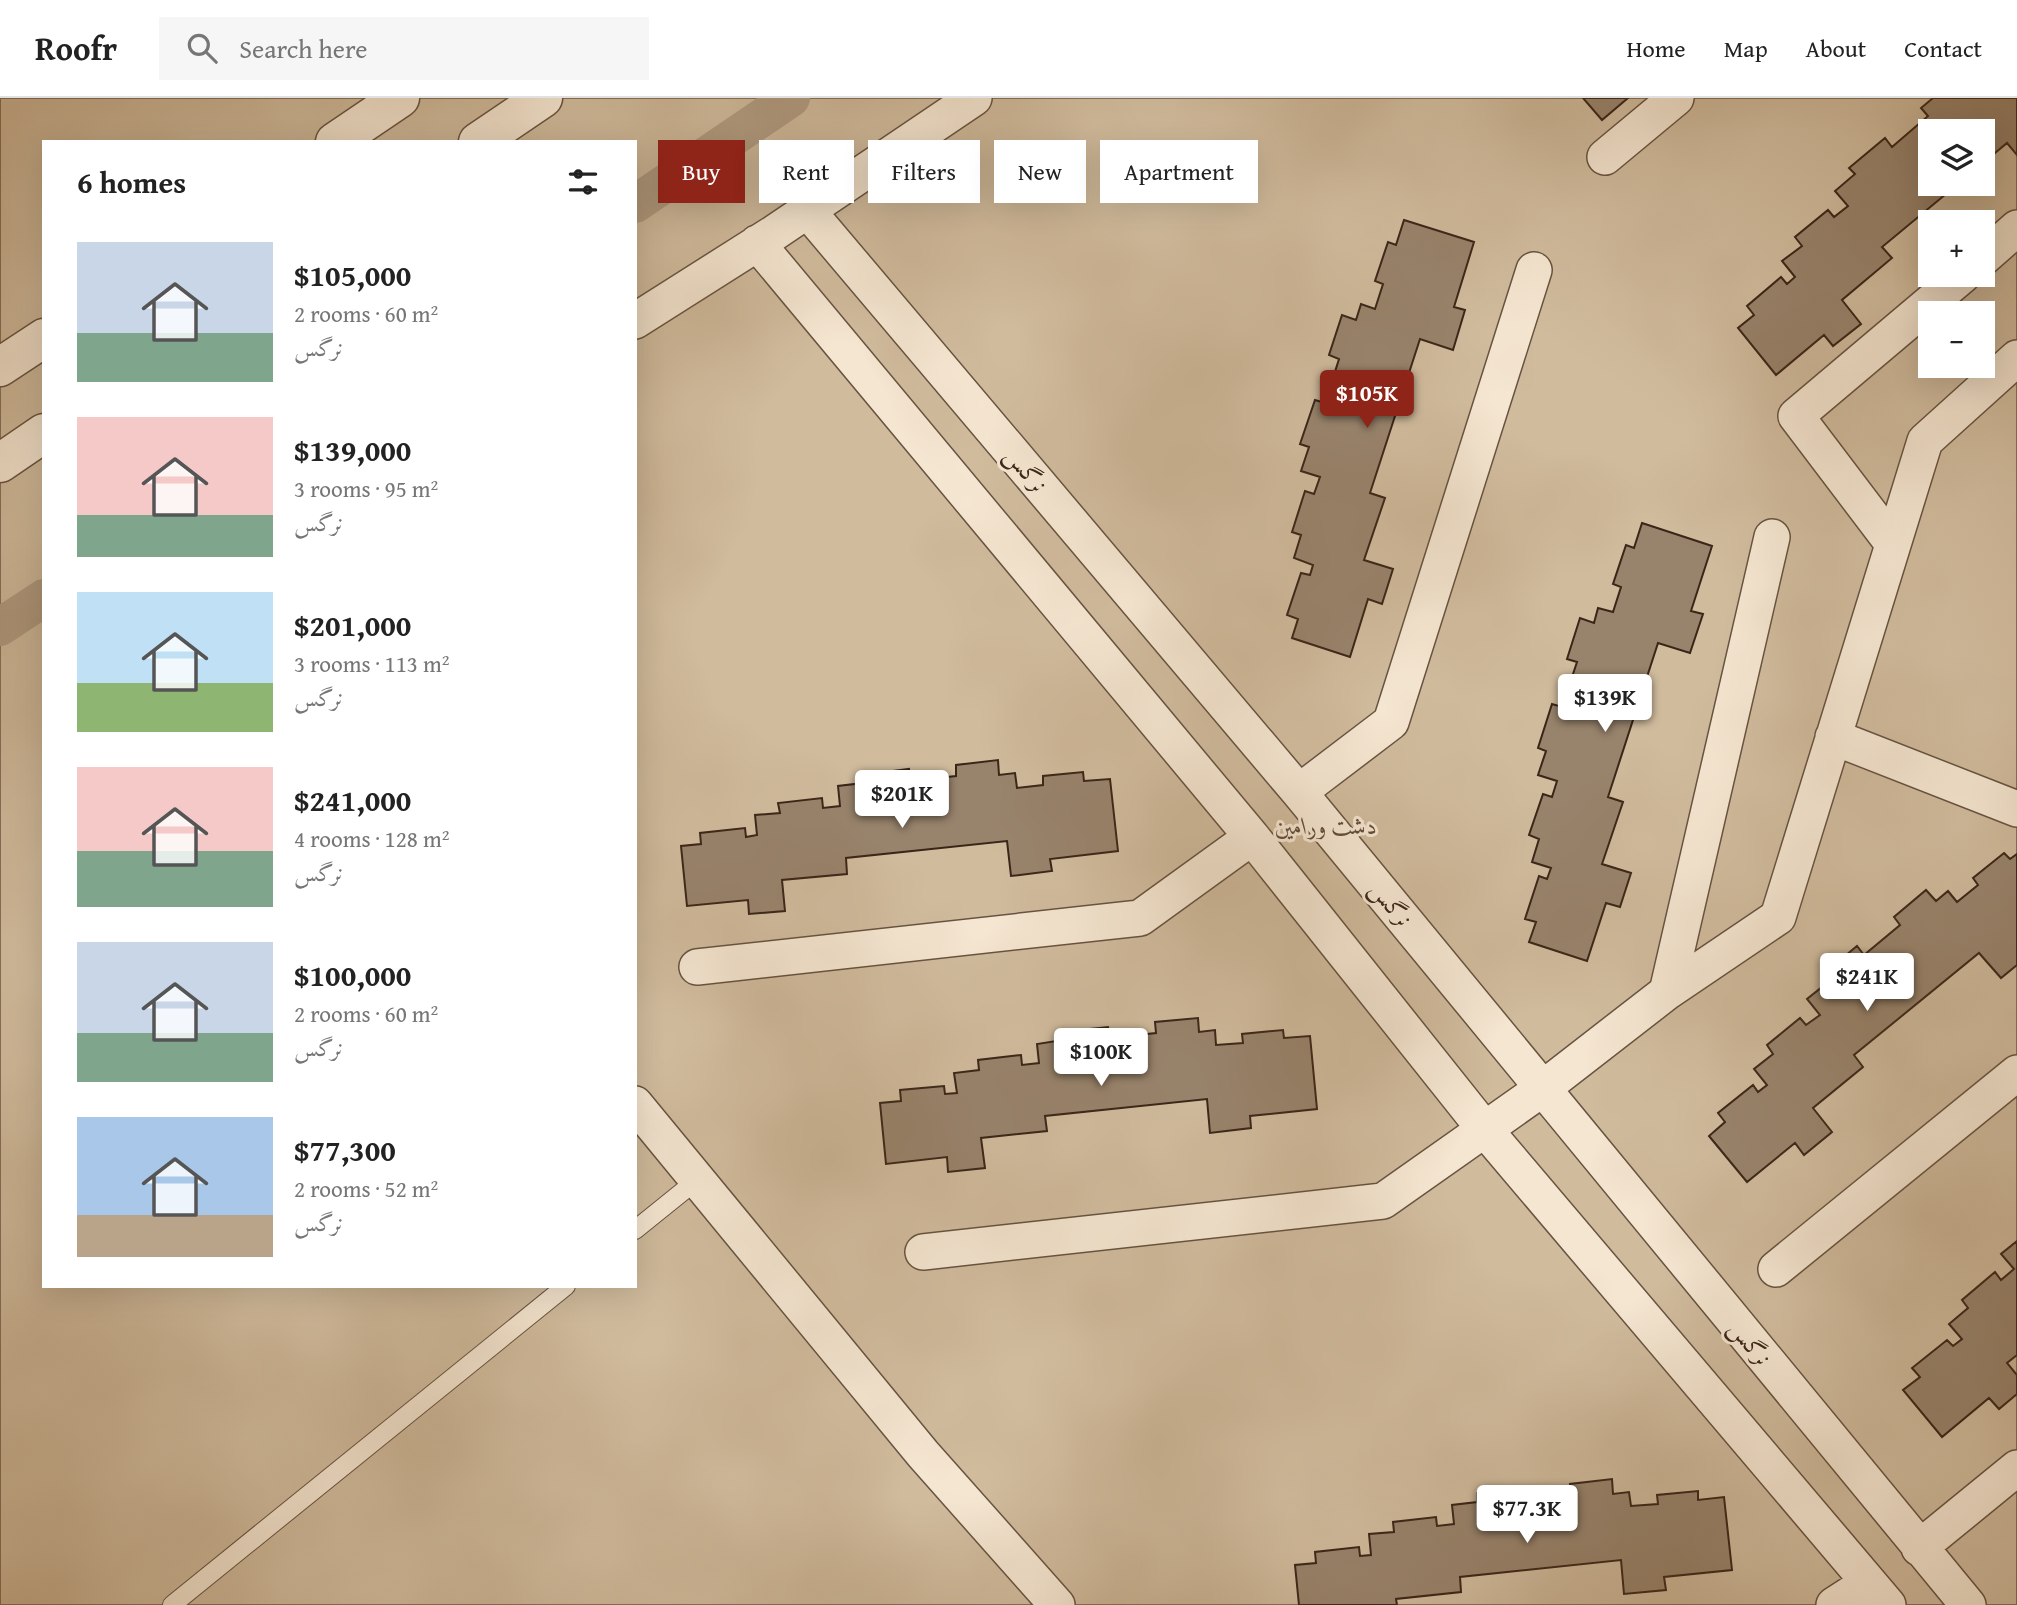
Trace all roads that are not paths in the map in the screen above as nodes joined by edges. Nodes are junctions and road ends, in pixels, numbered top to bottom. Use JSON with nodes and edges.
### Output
{"nodes":[{"id":1,"x":400,"y":98,"type":"edge"},
{"id":2,"x":543,"y":98,"type":"edge"},
{"id":3,"x":974,"y":98,"type":"edge"},
{"id":4,"x":1676,"y":98,"type":"edge"},
{"id":5,"x":338,"y":140,"type":"edge"},
{"id":6,"x":481,"y":140,"type":"edge"},
{"id":7,"x":1605,"y":157,"type":"dead end"},
{"id":8,"x":807,"y":210,"type":"junction"},
{"id":9,"x":2017,"y":228,"type":"edge"},
{"id":10,"x":757,"y":243,"type":"junction"},
{"id":11,"x":1995,"y":247,"type":"edge"},
{"id":12,"x":1534,"y":270,"type":"dead end"},
{"id":13,"x":1949,"y":287,"type":"edge"},
{"id":14,"x":637,"y":320,"type":"edge"},
{"id":15,"x":42,"y":339,"type":"edge"},
{"id":16,"x":2017,"y":358,"type":"edge"},
{"id":17,"x":0,"y":367,"type":"edge"},
{"id":18,"x":42,"y":434,"type":"edge"},
{"id":19,"x":0,"y":463,"type":"edge"},
{"id":20,"x":1772,"y":537,"type":"dead end"},
{"id":21,"x":1893,"y":544,"type":"junction"},
{"id":22,"x":1833,"y":737,"type":"junction"},
{"id":23,"x":1299,"y":792,"type":"junction"},
{"id":24,"x":2017,"y":809,"type":"edge"},
{"id":25,"x":1252,"y":837,"type":"junction"},
{"id":26,"x":697,"y":967,"type":"dead end"},
{"id":27,"x":1667,"y":992,"type":"junction"},
{"id":28,"x":2017,"y":1073,"type":"edge"},
{"id":29,"x":1542,"y":1089,"type":"junction"},
{"id":30,"x":637,"y":1106,"type":"edge"},
{"id":31,"x":1486,"y":1131,"type":"junction"},
{"id":32,"x":697,"y":1180,"type":"junction"},
{"id":33,"x":637,"y":1228,"type":"edge"},
{"id":34,"x":923,"y":1252,"type":"dead end"},
{"id":35,"x":1776,"y":1269,"type":"dead end"},
{"id":36,"x":564,"y":1288,"type":"edge"},
{"id":37,"x":2017,"y":1468,"type":"edge"},
{"id":38,"x":1919,"y":1548,"type":"junction"},
{"id":39,"x":1878,"y":1594,"type":"edge"},
{"id":40,"x":172,"y":1605,"type":"edge"},
{"id":41,"x":1056,"y":1605,"type":"edge"},
{"id":42,"x":1834,"y":1605,"type":"edge"},
{"id":43,"x":1968,"y":1605,"type":"edge"}],
"edges":[{"from":1,"to":5,"type":"street"},
{"from":2,"to":6,"type":"street"},
{"from":3,"to":8,"type":"street"},
{"from":4,"to":7,"type":"street"},
{"from":8,"to":10,"type":"street"},
{"from":8,"to":23,"type":"street","name":"نرگس"},
{"from":9,"to":11,"type":"street"},
{"from":10,"to":14,"type":"street"},
{"from":10,"to":25,"type":"street"},
{"from":12,"to":23,"type":"street"},
{"from":13,"to":21,"type":"street"},
{"from":15,"to":17,"type":"street"},
{"from":16,"to":21,"type":"street"},
{"from":18,"to":19,"type":"street"},
{"from":20,"to":27,"type":"street"},
{"from":21,"to":22,"type":"street"},
{"from":22,"to":24,"type":"street"},
{"from":22,"to":27,"type":"street"},
{"from":23,"to":29,"type":"street","name":"نرگس"},
{"from":25,"to":26,"type":"street"},
{"from":25,"to":31,"type":"street"},
{"from":27,"to":29,"type":"street"},
{"from":28,"to":35,"type":"street"},
{"from":29,"to":31,"type":"street"},
{"from":29,"to":38,"type":"street","name":"نرگس"},
{"from":30,"to":32,"type":"street"},
{"from":31,"to":34,"type":"street"},
{"from":31,"to":39,"type":"street"},
{"from":32,"to":33,"type":"lane"},
{"from":32,"to":41,"type":"street"},
{"from":36,"to":40,"type":"lane"},
{"from":37,"to":38,"type":"street"},
{"from":38,"to":43,"type":"street","name":"نرگس"},
{"from":39,"to":42,"type":"street"}]}
